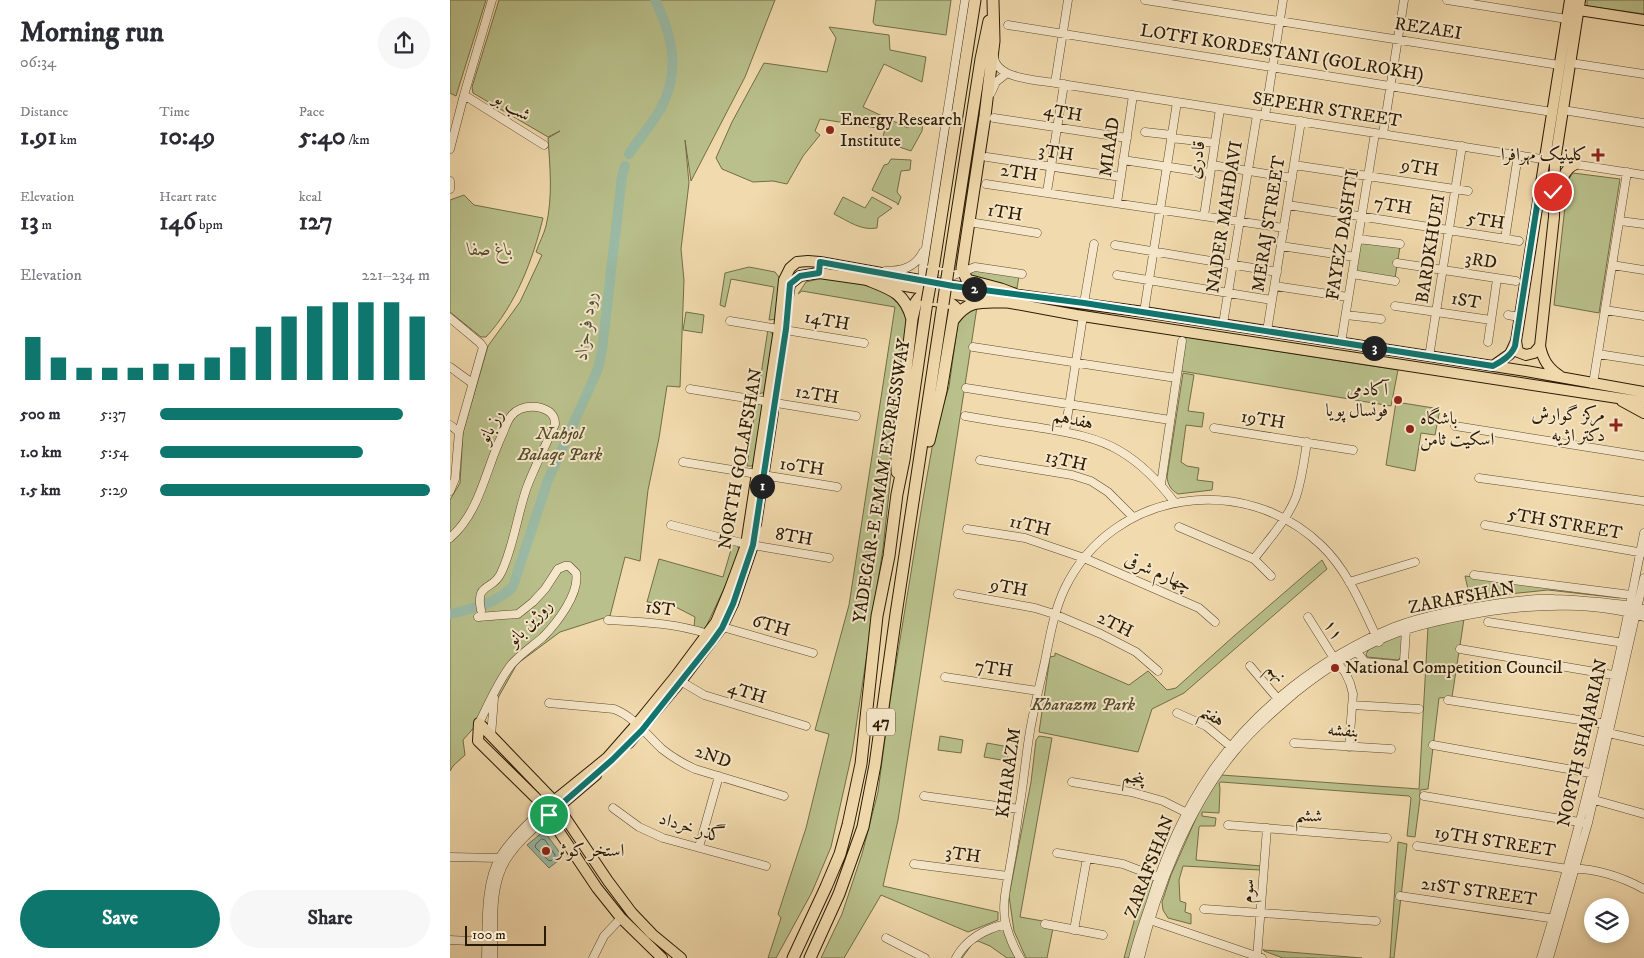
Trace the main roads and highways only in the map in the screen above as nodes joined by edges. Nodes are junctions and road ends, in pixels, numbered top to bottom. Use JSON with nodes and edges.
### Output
{"nodes":[{"id":1,"x":975,"y":0,"type":"edge"},
{"id":2,"x":993,"y":0,"type":"edge"},
{"id":3,"x":1570,"y":0,"type":"edge"},
{"id":4,"x":1580,"y":5,"type":"edge"},
{"id":5,"x":1644,"y":20,"type":"edge"},
{"id":6,"x":1554,"y":131,"type":"junction"},
{"id":7,"x":1576,"y":164,"type":"road end"},
{"id":8,"x":1553,"y":192,"type":"junction"},
{"id":9,"x":1539,"y":193,"type":"junction"},
{"id":10,"x":1554,"y":217,"type":"junction"},
{"id":11,"x":820,"y":262,"type":"junction"},
{"id":12,"x":819,"y":273,"type":"junction"},
{"id":13,"x":869,"y":275,"type":"junction"},
{"id":14,"x":1010,"y":298,"type":"junction"},
{"id":15,"x":912,"y":319,"type":"junction"},
{"id":16,"x":954,"y":319,"type":"junction"},
{"id":17,"x":782,"y":329,"type":"junction"},
{"id":18,"x":1516,"y":341,"type":"junction"},
{"id":19,"x":1540,"y":346,"type":"junction"},
{"id":20,"x":1493,"y":366,"type":"junction"},
{"id":21,"x":1565,"y":379,"type":"junction"},
{"id":22,"x":1644,"y":392,"type":"edge"},
{"id":23,"x":1617,"y":398,"type":"junction"},
{"id":24,"x":1644,"y":402,"type":"edge"},
{"id":25,"x":1644,"y":414,"type":"edge"},
{"id":26,"x":918,"y":476,"type":"junction"},
{"id":27,"x":897,"y":494,"type":"junction"},
{"id":28,"x":718,"y":625,"type":"junction"},
{"id":29,"x":678,"y":679,"type":"junction"},
{"id":30,"x":556,"y":804,"type":"junction"},
{"id":31,"x":547,"y":812,"type":"junction"},
{"id":32,"x":793,"y":957,"type":"edge"},
{"id":33,"x":662,"y":958,"type":"edge"},
{"id":34,"x":681,"y":958,"type":"edge"},
{"id":35,"x":810,"y":958,"type":"edge"}],
"edges":[{"from":1,"to":27,"type":"highway","name":"YADEGAR-E EMAM EXPRESSWAY","number":"47","bridge":true},
{"from":2,"to":14,"type":"highway"},
{"from":2,"to":26,"type":"highway","name":"YADEGAR-E EMAM EXPRESSWAY","number":"47","bridge":true},
{"from":3,"to":6,"type":"main road"},
{"from":4,"to":5,"type":"main road"},
{"from":4,"to":6,"type":"main road"},
{"from":6,"to":8,"type":"main road"},
{"from":6,"to":9,"type":"main road"},
{"from":7,"to":10,"type":"main road"},
{"from":8,"to":9,"type":"main road"},
{"from":8,"to":10,"type":"main road"},
{"from":9,"to":18,"type":"main road"},
{"from":10,"to":19,"type":"main road"},
{"from":11,"to":12,"type":"main road"},
{"from":11,"to":13,"type":"main road","name":"NORTH GOLAFSHAN"},
{"from":11,"to":17,"type":"main road","name":"NORTH GOLAFSHAN"},
{"from":12,"to":13,"type":"main road"},
{"from":12,"to":17,"type":"main road","name":"NORTH GOLAFSHAN"},
{"from":13,"to":14,"type":"main road"},
{"from":13,"to":14,"type":"main road"},
{"from":13,"to":15,"type":"highway"},
{"from":14,"to":16,"type":"highway"},
{"from":14,"to":20,"type":"main road"},
{"from":14,"to":23,"type":"main road"},
{"from":15,"to":16,"type":"highway"},
{"from":15,"to":27,"type":"highway"},
{"from":16,"to":26,"type":"highway"},
{"from":17,"to":28,"type":"main road","name":"NORTH GOLAFSHAN"},
{"from":18,"to":19,"type":"main road"},
{"from":18,"to":20,"type":"main road"},
{"from":19,"to":21,"type":"main road"},
{"from":20,"to":21,"type":"main road"},
{"from":21,"to":22,"type":"main road"},
{"from":23,"to":24,"type":"main road"},
{"from":23,"to":25,"type":"main road"},
{"from":26,"to":35,"type":"highway","name":"YADEGAR-E EMAM EXPRESSWAY","number":"47"},
{"from":27,"to":32,"type":"highway","name":"YADEGAR-E EMAM EXPRESSWAY","number":"47"},
{"from":28,"to":29,"type":"main road","name":"NORTH GOLAFSHAN"},
{"from":28,"to":29,"type":"main road","name":"NORTH GOLAFSHAN"},
{"from":29,"to":30,"type":"main road","name":"NORTH GOLAFSHAN"},
{"from":30,"to":31,"type":"main road","name":"NORTH GOLAFSHAN"},
{"from":30,"to":31,"type":"main road"},
{"from":30,"to":34,"type":"main road"},
{"from":31,"to":33,"type":"main road"}]}
